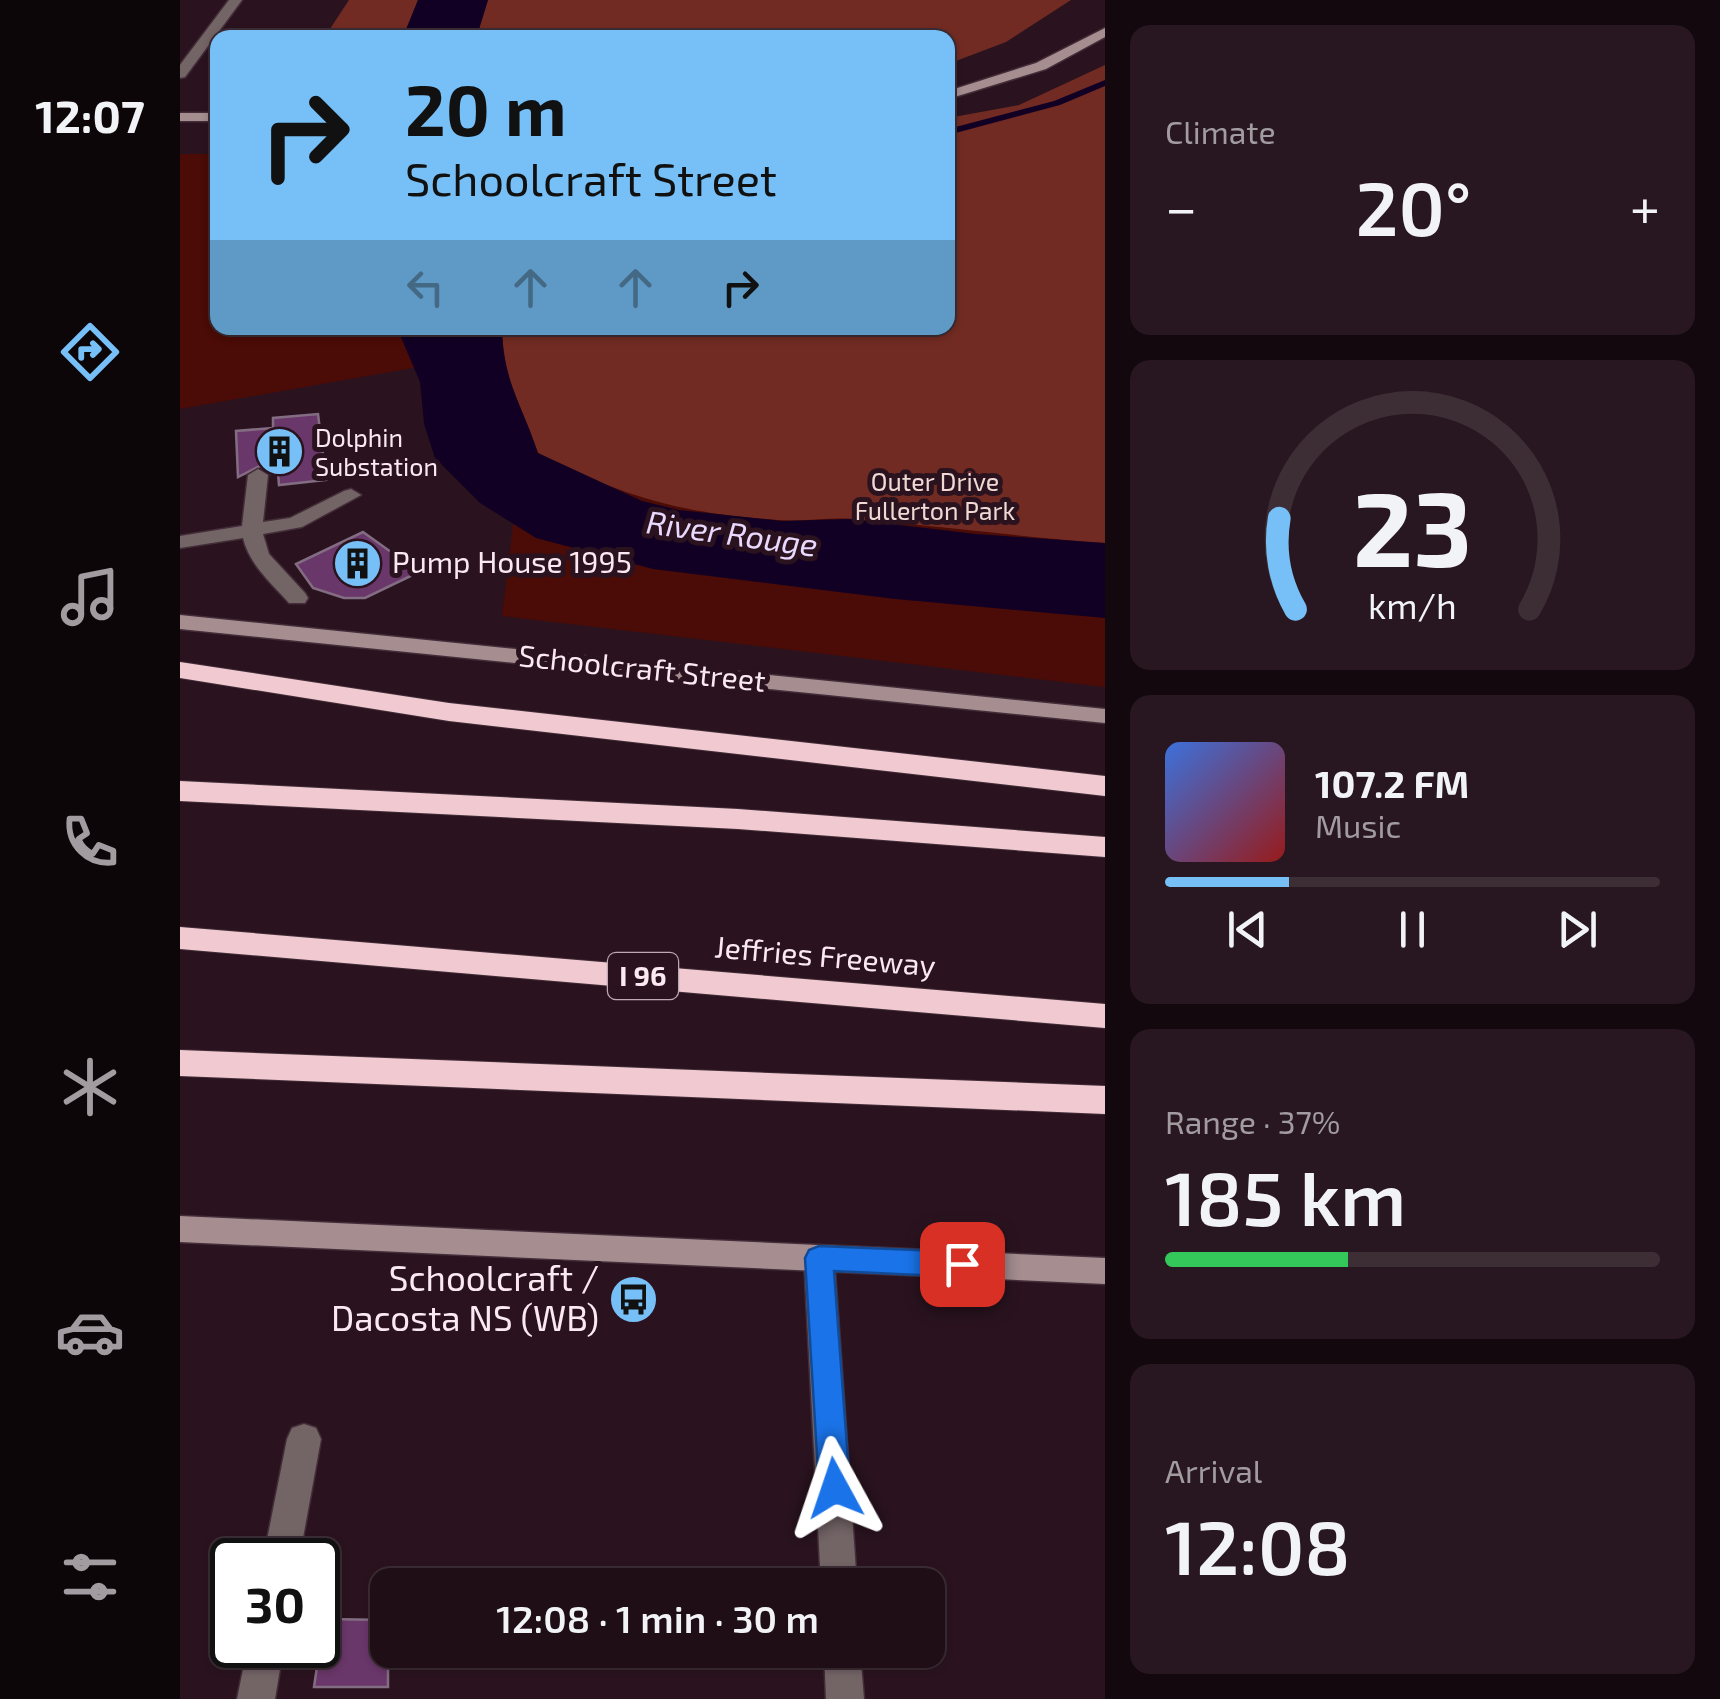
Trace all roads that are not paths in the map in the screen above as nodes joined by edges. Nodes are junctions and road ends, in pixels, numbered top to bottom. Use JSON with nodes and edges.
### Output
{"nodes":[{"id":1,"x":236,"y":0,"type":"edge"},
{"id":2,"x":213,"y":30,"type":"edge"},
{"id":3,"x":1105,"y":32,"type":"edge"},
{"id":4,"x":210,"y":34,"type":"edge"},
{"id":5,"x":180,"y":74,"type":"edge"},
{"id":6,"x":955,"y":93,"type":"edge"},
{"id":7,"x":180,"y":117,"type":"edge"},
{"id":8,"x":210,"y":118,"type":"edge"},
{"id":9,"x":258,"y":475,"type":"dead end"},
{"id":10,"x":351,"y":495,"type":"dead end"},
{"id":11,"x":250,"y":532,"type":"junction"},
{"id":12,"x":180,"y":542,"type":"edge"},
{"id":13,"x":297,"y":598,"type":"dead end"},
{"id":14,"x":180,"y":622,"type":"edge"},
{"id":15,"x":180,"y":670,"type":"edge"},
{"id":16,"x":1105,"y":716,"type":"edge"},
{"id":17,"x":1105,"y":786,"type":"edge"},
{"id":18,"x":180,"y":790,"type":"edge"},
{"id":19,"x":1105,"y":847,"type":"edge"},
{"id":20,"x":180,"y":938,"type":"edge"},
{"id":21,"x":1105,"y":1016,"type":"edge"},
{"id":22,"x":180,"y":1063,"type":"edge"},
{"id":23,"x":1105,"y":1100,"type":"edge"},
{"id":24,"x":180,"y":1228,"type":"edge"},
{"id":25,"x":819,"y":1258,"type":"junction"},
{"id":26,"x":1105,"y":1271,"type":"edge"},
{"id":27,"x":304,"y":1439,"type":"dead end"},
{"id":28,"x":285,"y":1538,"type":"edge"},
{"id":29,"x":838,"y":1568,"type":"edge"},
{"id":30,"x":262,"y":1668,"type":"edge"},
{"id":31,"x":843,"y":1668,"type":"edge"},
{"id":32,"x":256,"y":1699,"type":"edge"},
{"id":33,"x":845,"y":1699,"type":"edge"}],
"edges":[{"from":1,"to":2,"type":"street"},
{"from":3,"to":6,"type":"main road"},
{"from":4,"to":5,"type":"street"},
{"from":7,"to":8,"type":"main road"},
{"from":9,"to":11,"type":"street"},
{"from":10,"to":11,"type":"street"},
{"from":11,"to":12,"type":"street"},
{"from":11,"to":13,"type":"street"},
{"from":14,"to":16,"type":"main road","name":"Schoolcraft Street"},
{"from":15,"to":17,"type":"highway"},
{"from":18,"to":19,"type":"highway"},
{"from":20,"to":21,"type":"highway","name":"Jeffries Freeway","number":"I 96"},
{"from":22,"to":23,"type":"highway"},
{"from":24,"to":25,"type":"main road"},
{"from":25,"to":26,"type":"main road"},
{"from":25,"to":29,"type":"street"},
{"from":27,"to":28,"type":"street"},
{"from":30,"to":32,"type":"street"},
{"from":31,"to":33,"type":"street"}]}
